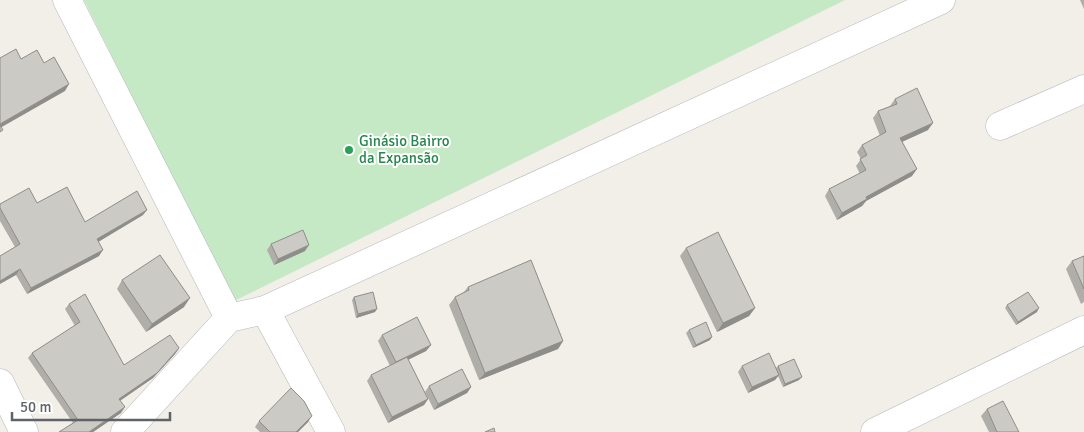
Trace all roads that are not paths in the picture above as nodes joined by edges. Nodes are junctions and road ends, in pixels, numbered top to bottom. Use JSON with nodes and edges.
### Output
{"nodes":[{"id":1,"x":67,"y":0,"type":"edge"},
{"id":2,"x":941,"y":0,"type":"edge"},
{"id":3,"x":1084,"y":90,"type":"edge"},
{"id":4,"x":1000,"y":126,"type":"dead end"},
{"id":5,"x":265,"y":310,"type":"junction"},
{"id":6,"x":229,"y":318,"type":"junction"},
{"id":7,"x":1084,"y":330,"type":"edge"},
{"id":8,"x":0,"y":384,"type":"edge"},
{"id":9,"x":24,"y":432,"type":"edge"},
{"id":10,"x":126,"y":432,"type":"edge"},
{"id":11,"x":331,"y":432,"type":"edge"},
{"id":12,"x":875,"y":432,"type":"edge"}],
"edges":[{"from":1,"to":6,"type":"street"},
{"from":2,"to":5,"type":"street"},
{"from":3,"to":4,"type":"street"},
{"from":5,"to":6,"type":"street"},
{"from":5,"to":11,"type":"street"},
{"from":6,"to":10,"type":"street"},
{"from":7,"to":12,"type":"street"},
{"from":8,"to":9,"type":"street"}]}
